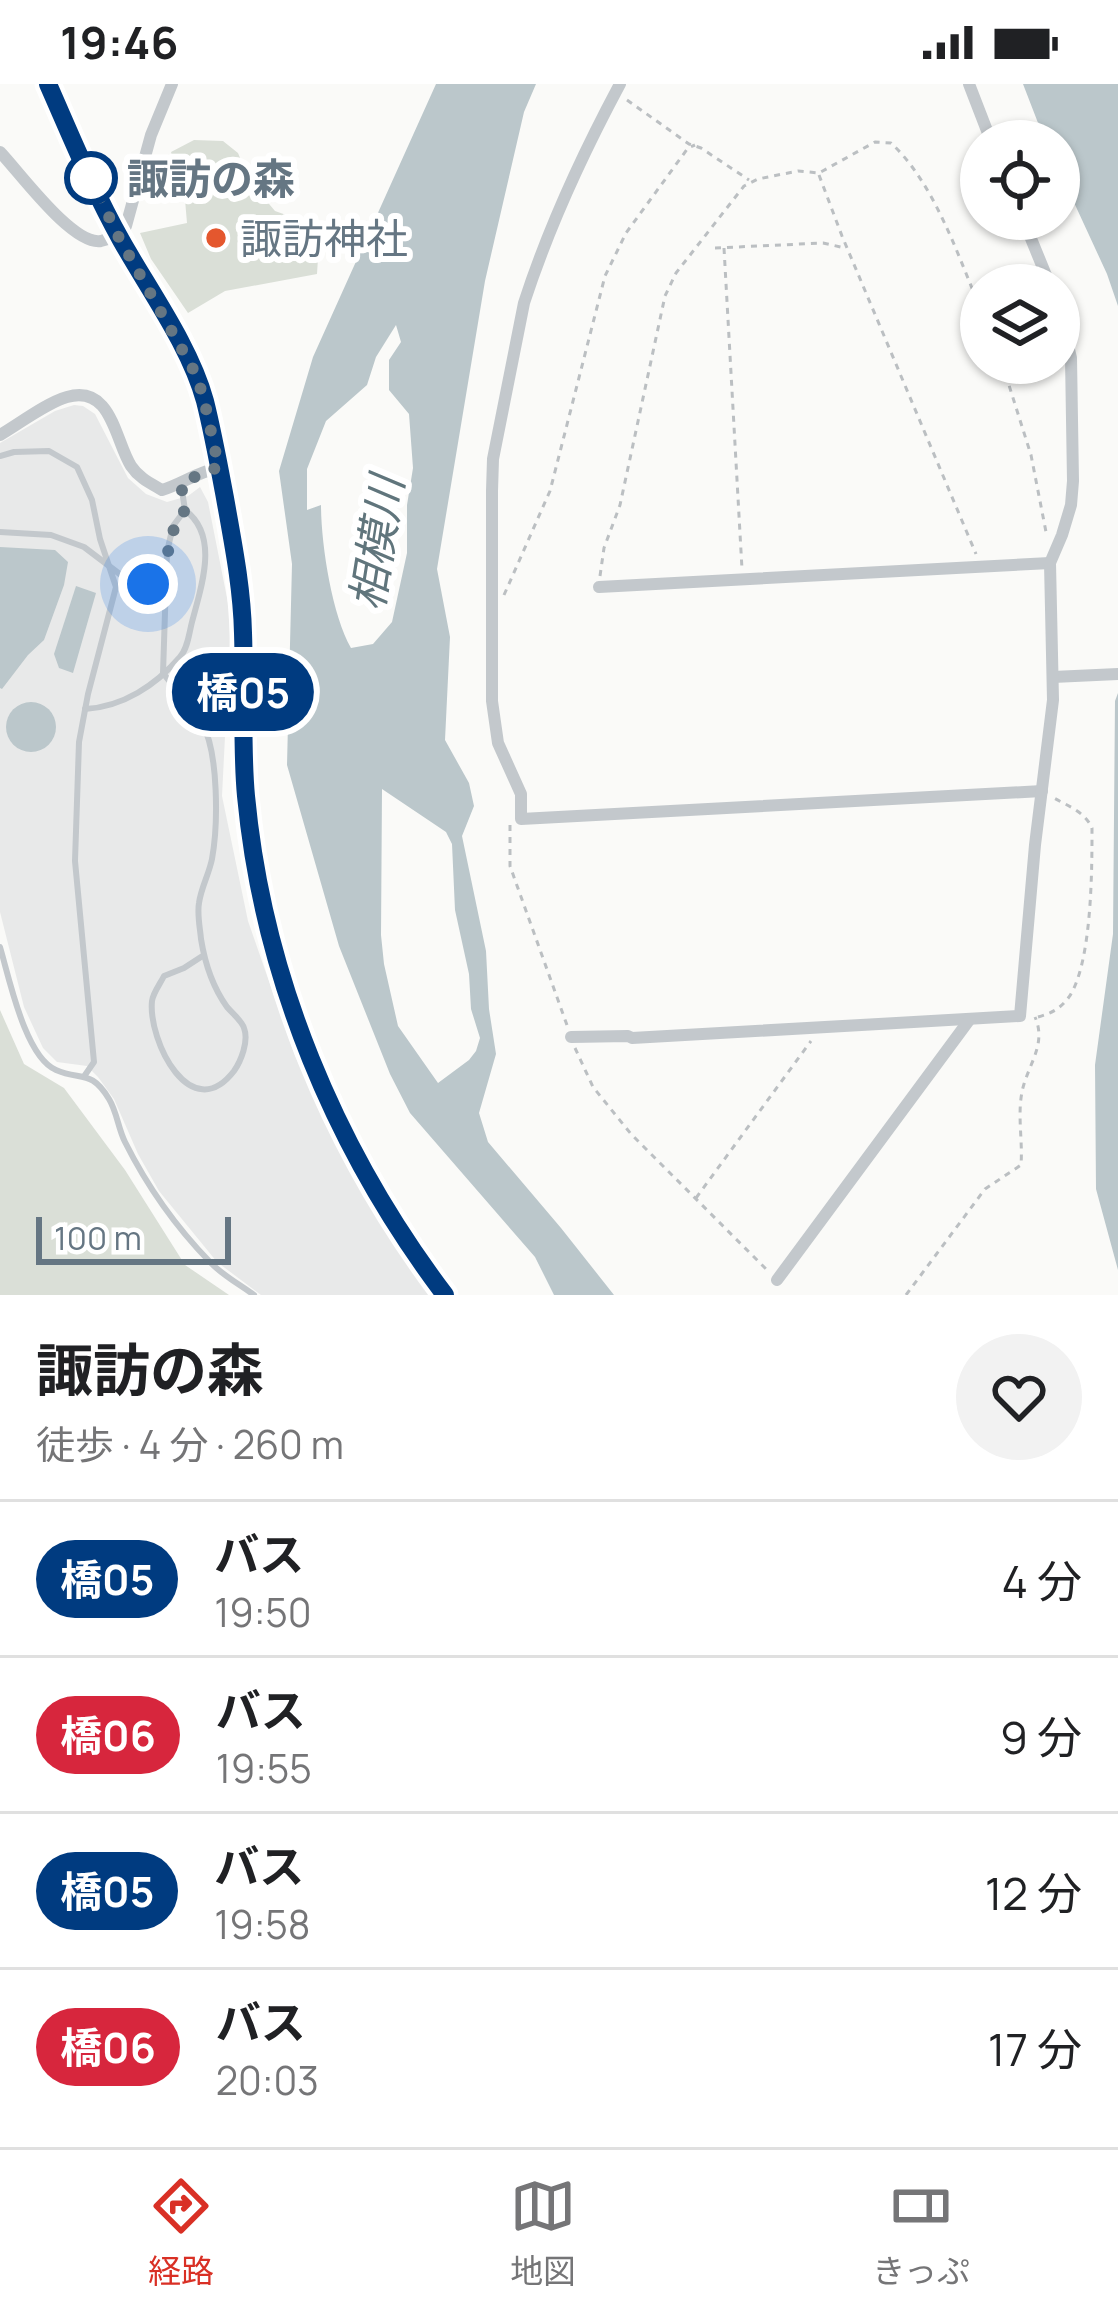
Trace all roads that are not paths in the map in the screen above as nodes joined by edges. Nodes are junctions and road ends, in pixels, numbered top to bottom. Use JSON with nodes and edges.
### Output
{"nodes":[{"id":1,"x":48,"y":84,"type":"edge"},
{"id":2,"x":172,"y":84,"type":"edge"},
{"id":3,"x":969,"y":84,"type":"edge"},
{"id":4,"x":618,"y":89,"type":"edge"},
{"id":5,"x":983,"y":120,"type":"edge"},
{"id":6,"x":0,"y":152,"type":"edge"},
{"id":7,"x":117,"y":234,"type":"junction"},
{"id":8,"x":1072,"y":384,"type":"edge"},
{"id":9,"x":0,"y":435,"type":"edge"},
{"id":10,"x":0,"y":456,"type":"edge"},
{"id":11,"x":219,"y":468,"type":"junction"},
{"id":12,"x":181,"y":484,"type":"junction"},
{"id":13,"x":185,"y":510,"type":"junction"},
{"id":14,"x":0,"y":532,"type":"edge"},
{"id":15,"x":1050,"y":563,"type":"junction"},
{"id":16,"x":110,"y":568,"type":"junction"},
{"id":17,"x":599,"y":587,"type":"road end"},
{"id":18,"x":165,"y":601,"type":"junction"},
{"id":19,"x":163,"y":673,"type":"junction"},
{"id":20,"x":1118,"y":674,"type":"edge"},
{"id":21,"x":1059,"y":677,"type":"junction"},
{"id":22,"x":86,"y":709,"type":"junction"},
{"id":23,"x":1042,"y":790,"type":"junction"},
{"id":24,"x":0,"y":947,"type":"edge"},
{"id":25,"x":204,"y":955,"type":"junction"},
{"id":26,"x":970,"y":1019,"type":"junction"},
{"id":27,"x":571,"y":1036,"type":"road end"},
{"id":28,"x":85,"y":1075,"type":"junction"},
{"id":29,"x":777,"y":1280,"type":"road end"},
{"id":30,"x":254,"y":1295,"type":"edge"},
{"id":31,"x":445,"y":1295,"type":"edge"}],
"edges":[{"from":1,"to":7,"type":"main road"},
{"from":2,"to":7,"type":"street"},
{"from":3,"to":5,"type":"street"},
{"from":4,"to":23,"type":"street"},
{"from":6,"to":7,"type":"street"},
{"from":7,"to":11,"type":"main road"},
{"from":8,"to":15,"type":"street"},
{"from":9,"to":12,"type":"street"},
{"from":10,"to":16,"type":"lane"},
{"from":11,"to":12,"type":"street"},
{"from":11,"to":31,"type":"main road"},
{"from":12,"to":13,"type":"lane"},
{"from":13,"to":18,"type":"lane"},
{"from":13,"to":19,"type":"lane"},
{"from":14,"to":16,"type":"lane"},
{"from":15,"to":17,"type":"street"},
{"from":15,"to":21,"type":"street"},
{"from":16,"to":18,"type":"lane"},
{"from":16,"to":22,"type":"lane"},
{"from":18,"to":19,"type":"lane"},
{"from":19,"to":22,"type":"lane"},
{"from":19,"to":25,"type":"lane"},
{"from":20,"to":21,"type":"street"},
{"from":21,"to":23,"type":"street"},
{"from":22,"to":28,"type":"lane"},
{"from":23,"to":26,"type":"street"},
{"from":24,"to":28,"type":"lane"},
{"from":25,"to":25,"type":"lane"},
{"from":26,"to":27,"type":"street"},
{"from":26,"to":29,"type":"street"},
{"from":28,"to":30,"type":"lane"}]}
